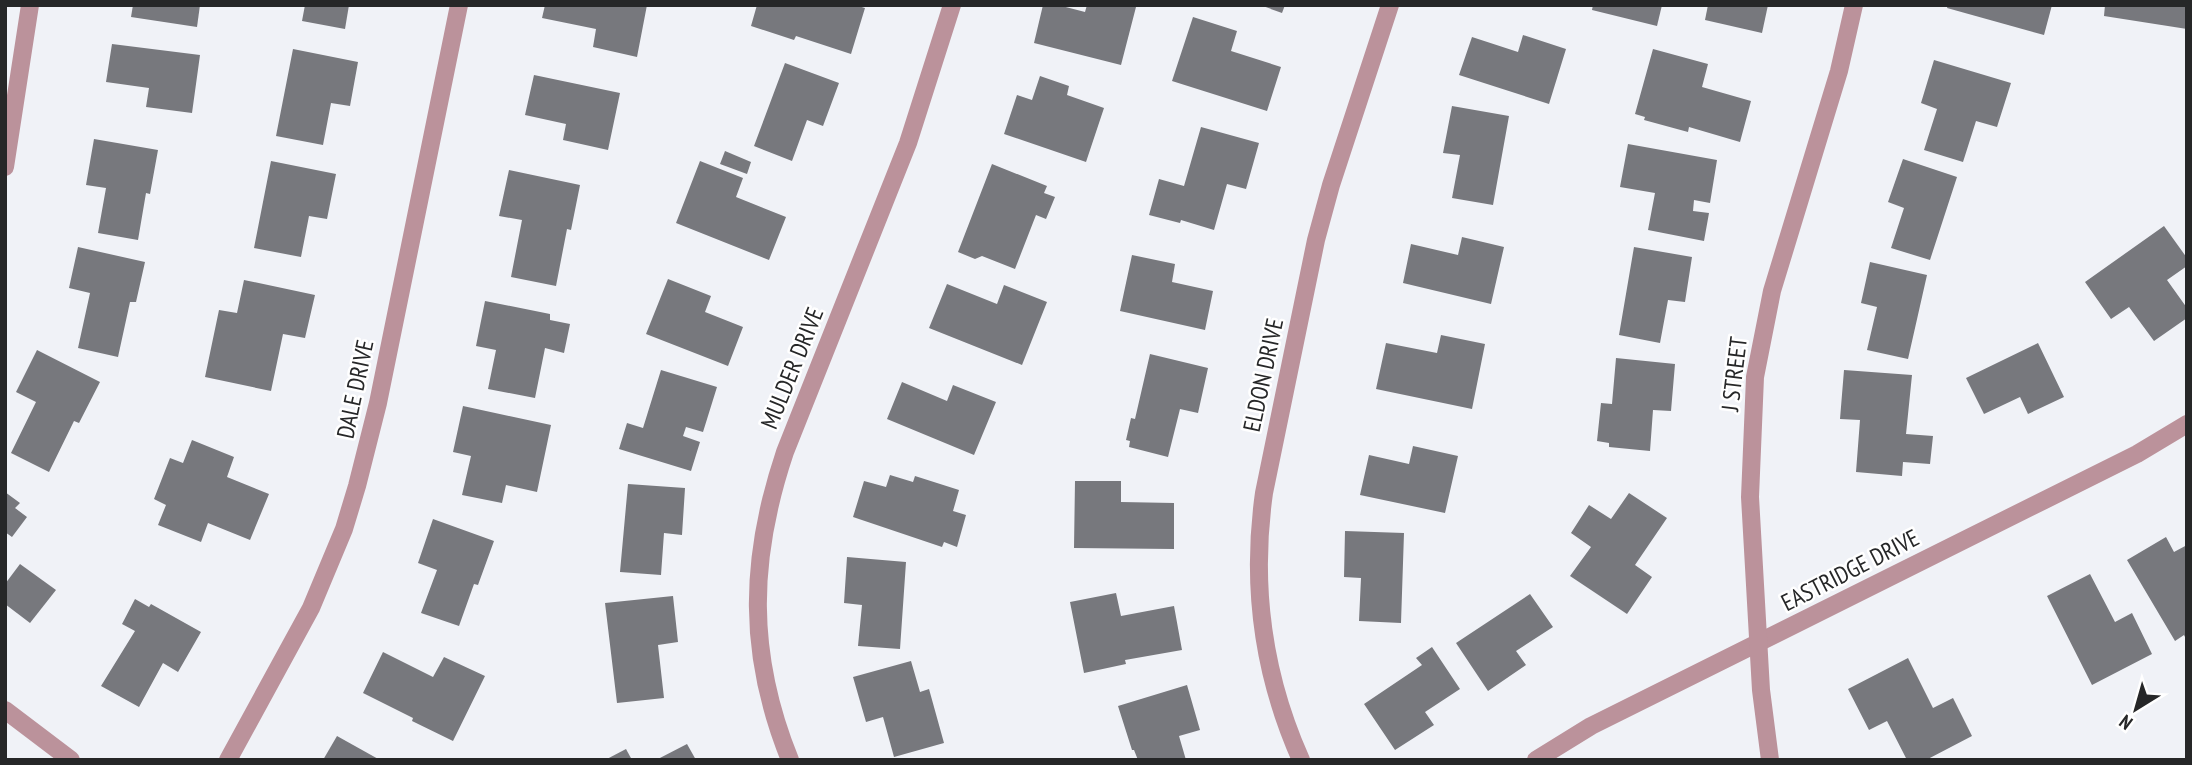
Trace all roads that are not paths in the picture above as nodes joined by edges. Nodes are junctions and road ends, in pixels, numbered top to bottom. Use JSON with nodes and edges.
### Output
{"nodes":[{"id":1,"x":30,"y":5,"type":"edge"},
{"id":2,"x":459,"y":5,"type":"edge"},
{"id":3,"x":952,"y":5,"type":"edge"},
{"id":4,"x":1390,"y":5,"type":"edge"},
{"id":5,"x":1854,"y":5,"type":"edge"},
{"id":6,"x":5,"y":167,"type":"edge"},
{"id":7,"x":2187,"y":424,"type":"edge"},
{"id":8,"x":1759,"y":642,"type":"junction"},
{"id":9,"x":5,"y":710,"type":"edge"},
{"id":10,"x":71,"y":760,"type":"edge"},
{"id":11,"x":228,"y":760,"type":"edge"},
{"id":12,"x":790,"y":760,"type":"edge"},
{"id":13,"x":1301,"y":760,"type":"edge"},
{"id":14,"x":1536,"y":760,"type":"edge"},
{"id":15,"x":1770,"y":760,"type":"edge"}],
"edges":[{"from":1,"to":6,"type":"street"},
{"from":2,"to":11,"type":"street","name":"DALE DRIVE"},
{"from":3,"to":12,"type":"street","name":"MULDER DRIVE"},
{"from":4,"to":13,"type":"street","name":"ELDON DRIVE"},
{"from":5,"to":8,"type":"street","name":"J STREET"},
{"from":7,"to":8,"type":"street","name":"EASTRIDGE DRIVE"},
{"from":8,"to":14,"type":"street","name":"EASTRIDGE DRIVE"},
{"from":8,"to":15,"type":"street","name":"J STREET"},
{"from":9,"to":10,"type":"street"}]}
